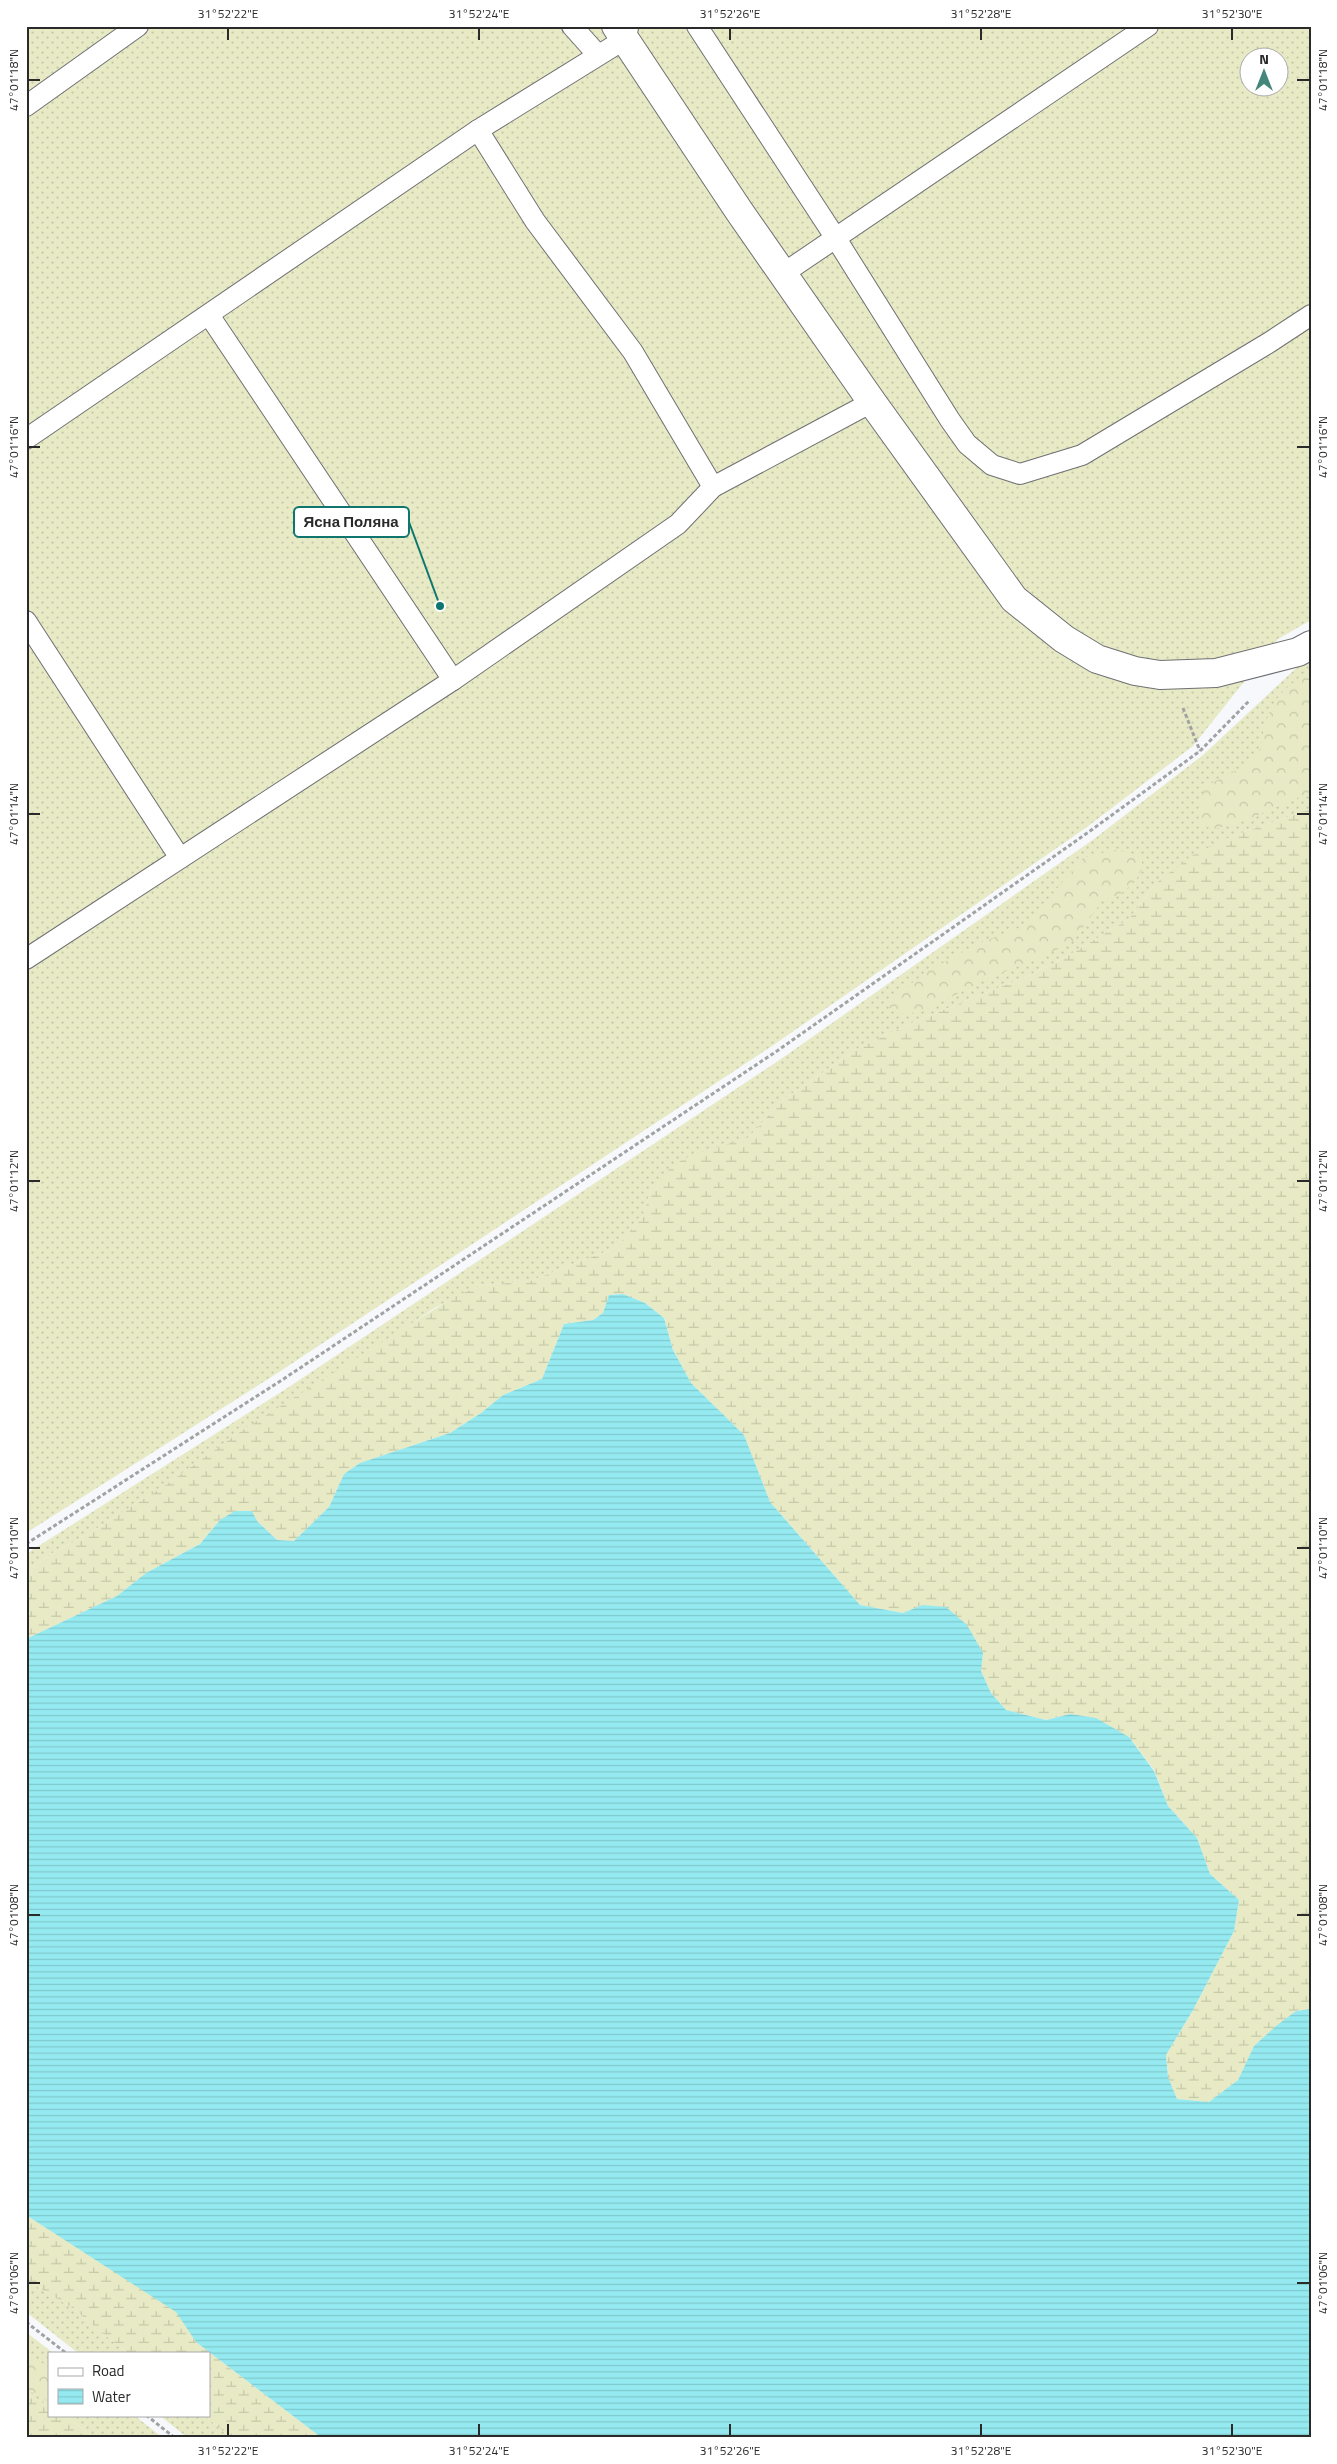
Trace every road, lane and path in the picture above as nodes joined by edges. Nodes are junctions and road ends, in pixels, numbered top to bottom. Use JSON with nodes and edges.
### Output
{"nodes":[{"id":1,"x":138,"y":26,"type":"edge"},
{"id":2,"x":572,"y":26,"type":"edge"},
{"id":3,"x":697,"y":26,"type":"edge"},
{"id":4,"x":1148,"y":26,"type":"edge"},
{"id":5,"x":623,"y":31,"type":"edge"},
{"id":6,"x":597,"y":54,"type":"junction"},
{"id":7,"x":26,"y":106,"type":"edge"},
{"id":8,"x":478,"y":130,"type":"junction"},
{"id":9,"x":835,"y":237,"type":"junction"},
{"id":10,"x":784,"y":273,"type":"junction"},
{"id":11,"x":209,"y":315,"type":"junction"},
{"id":12,"x":1311,"y":315,"type":"edge"},
{"id":13,"x":872,"y":402,"type":"junction"},
{"id":14,"x":26,"y":439,"type":"edge"},
{"id":15,"x":712,"y":487,"type":"junction"},
{"id":16,"x":26,"y":622,"type":"edge"},
{"id":17,"x":1311,"y":644,"type":"edge"},
{"id":18,"x":453,"y":680,"type":"junction"},
{"id":19,"x":1256,"y":694,"type":"dead end"},
{"id":20,"x":180,"y":858,"type":"junction"},
{"id":21,"x":26,"y":959,"type":"edge"},
{"id":22,"x":26,"y":1544,"type":"edge"},
{"id":23,"x":26,"y":2322,"type":"edge"},
{"id":24,"x":65,"y":2352,"type":"edge"},
{"id":25,"x":147,"y":2416,"type":"edge"},
{"id":26,"x":175,"y":2438,"type":"edge"}],
"edges":[{"from":1,"to":7,"type":"lane"},
{"from":2,"to":6,"type":"lane"},
{"from":3,"to":9,"type":"lane"},
{"from":4,"to":9,"type":"lane"},
{"from":5,"to":6,"type":"lane"},
{"from":5,"to":10,"type":"street"},
{"from":6,"to":8,"type":"lane"},
{"from":8,"to":11,"type":"lane"},
{"from":8,"to":15,"type":"lane"},
{"from":9,"to":10,"type":"lane"},
{"from":9,"to":12,"type":"lane"},
{"from":10,"to":13,"type":"street"},
{"from":11,"to":14,"type":"lane"},
{"from":11,"to":18,"type":"lane"},
{"from":13,"to":15,"type":"lane"},
{"from":13,"to":17,"type":"street"},
{"from":15,"to":18,"type":"lane"},
{"from":16,"to":20,"type":"lane"},
{"from":18,"to":20,"type":"lane"},
{"from":19,"to":22,"type":"path"},
{"from":20,"to":21,"type":"lane"},
{"from":23,"to":24,"type":"path"},
{"from":25,"to":26,"type":"path"}]}
